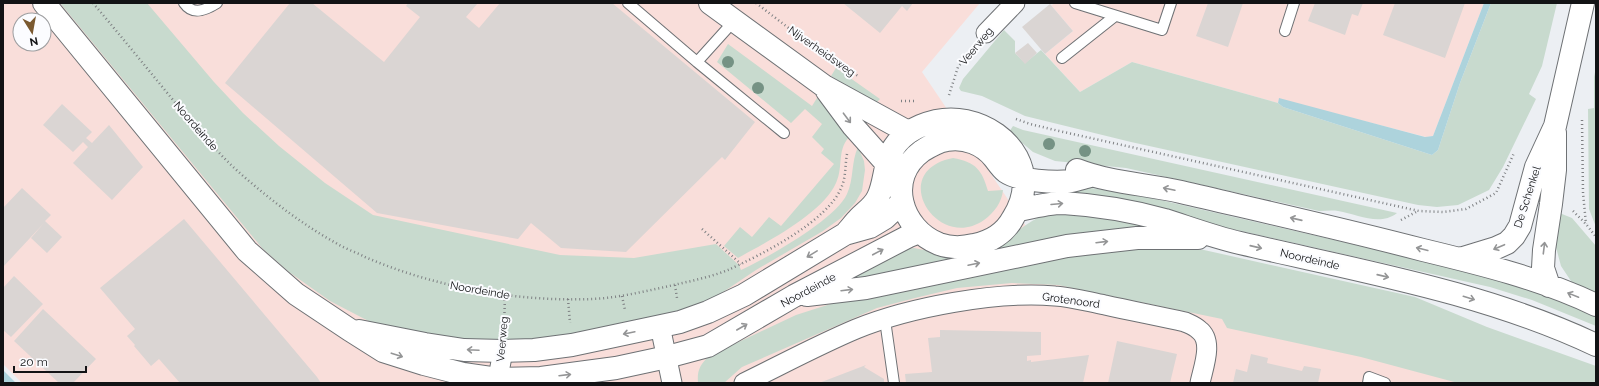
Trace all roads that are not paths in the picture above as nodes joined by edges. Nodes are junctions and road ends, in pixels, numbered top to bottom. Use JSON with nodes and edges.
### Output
{"nodes":[{"id":1,"x":44,"y":3,"type":"edge"},
{"id":2,"x":184,"y":3,"type":"edge"},
{"id":3,"x":217,"y":3,"type":"edge"},
{"id":4,"x":628,"y":3,"type":"edge"},
{"id":5,"x":710,"y":3,"type":"edge"},
{"id":6,"x":1015,"y":3,"type":"edge"},
{"id":7,"x":1075,"y":3,"type":"edge"},
{"id":8,"x":1171,"y":3,"type":"edge"},
{"id":9,"x":1294,"y":3,"type":"edge"},
{"id":10,"x":1583,"y":3,"type":"edge"},
{"id":11,"x":1115,"y":16,"type":"junction"},
{"id":12,"x":734,"y":21,"type":"junction"},
{"id":13,"x":1285,"y":31,"type":"dead end"},
{"id":14,"x":986,"y":33,"type":"road end"},
{"id":15,"x":1062,"y":58,"type":"dead end"},
{"id":16,"x":697,"y":62,"type":"junction"},
{"id":17,"x":824,"y":86,"type":"junction"},
{"id":18,"x":1556,"y":126,"type":"junction"},
{"id":19,"x":908,"y":132,"type":"junction"},
{"id":20,"x":784,"y":133,"type":"dead end"},
{"id":21,"x":887,"y":165,"type":"junction"},
{"id":22,"x":1022,"y":171,"type":"junction"},
{"id":23,"x":902,"y":181,"type":"junction"},
{"id":24,"x":902,"y":202,"type":"junction"},
{"id":25,"x":1019,"y":210,"type":"junction"},
{"id":26,"x":919,"y":232,"type":"junction"},
{"id":27,"x":845,"y":234,"type":"junction"},
{"id":28,"x":1218,"y":238,"type":"junction"},
{"id":29,"x":1460,"y":259,"type":"junction"},
{"id":30,"x":1549,"y":286,"type":"junction"},
{"id":31,"x":794,"y":296,"type":"junction"},
{"id":32,"x":1596,"y":305,"type":"edge"},
{"id":33,"x":886,"y":320,"type":"junction"},
{"id":34,"x":660,"y":326,"type":"junction"},
{"id":35,"x":350,"y":330,"type":"junction"},
{"id":36,"x":1596,"y":345,"type":"edge"},
{"id":37,"x":503,"y":352,"type":"junction"},
{"id":38,"x":667,"y":357,"type":"junction"},
{"id":39,"x":497,"y":381,"type":"edge"},
{"id":40,"x":672,"y":383,"type":"edge"},
{"id":41,"x":744,"y":383,"type":"edge"},
{"id":42,"x":894,"y":383,"type":"edge"},
{"id":43,"x":1200,"y":383,"type":"edge"},
{"id":44,"x":1368,"y":383,"type":"edge"},
{"id":45,"x":1385,"y":383,"type":"edge"}],
"edges":[{"from":1,"to":35,"type":"main road","name":"Noordeinde"},
{"from":2,"to":3,"type":"lane"},
{"from":4,"to":16,"type":"lane"},
{"from":5,"to":12,"type":"main road"},
{"from":6,"to":14,"type":"street","name":"Veerweg"},
{"from":7,"to":11,"type":"lane"},
{"from":8,"to":11,"type":"lane"},
{"from":9,"to":13,"type":"lane"},
{"from":10,"to":18,"type":"main road","name":"De Schenkel"},
{"from":11,"to":15,"type":"lane"},
{"from":12,"to":16,"type":"lane"},
{"from":12,"to":17,"type":"main road"},
{"from":16,"to":20,"type":"lane"},
{"from":17,"to":19,"type":"main road"},
{"from":17,"to":21,"type":"main road","one_way":true},
{"from":18,"to":29,"type":"main road","name":"De Schenkel","one_way":true},
{"from":30,"to":18,"type":"main road","name":"De Schenkel","one_way":true},
{"from":19,"to":21,"type":"main road","name":"Noordeinde"},
{"from":19,"to":22,"type":"main road"},
{"from":21,"to":23,"type":"main road"},
{"from":21,"to":27,"type":"main road","name":"Noordeinde"},
{"from":22,"to":23,"type":"main road"},
{"from":22,"to":25,"type":"main road"},
{"from":29,"to":22,"type":"main road","one_way":true},
{"from":23,"to":24,"type":"main road"},
{"from":24,"to":26,"type":"main road"},
{"from":24,"to":27,"type":"main road","name":"Noordeinde"},
{"from":25,"to":26,"type":"main road"},
{"from":25,"to":28,"type":"main road","name":"Noordeinde","one_way":true},
{"from":31,"to":26,"type":"main road","name":"Noordeinde","one_way":true},
{"from":27,"to":34,"type":"main road","name":"Noordeinde","one_way":true},
{"from":31,"to":28,"type":"main road","one_way":true},
{"from":28,"to":36,"type":"main road","name":"Noordeinde","one_way":true},
{"from":29,"to":30,"type":"main road"},
{"from":32,"to":30,"type":"main road","one_way":true},
{"from":38,"to":31,"type":"main road","name":"Noordeinde","one_way":true},
{"from":33,"to":41,"type":"street","name":"Grotenoord"},
{"from":33,"to":42,"type":"lane"},
{"from":33,"to":43,"type":"street","name":"Grotenoord"},
{"from":34,"to":37,"type":"main road","name":"Noordeinde","one_way":true},
{"from":34,"to":38,"type":"street"},
{"from":37,"to":35,"type":"main road","name":"Noordeinde","one_way":true},
{"from":35,"to":39,"type":"main road","name":"Noordeinde","one_way":true},
{"from":37,"to":39,"type":"street","name":"Veerweg"},
{"from":39,"to":38,"type":"main road","name":"Noordeinde","one_way":true},
{"from":38,"to":40,"type":"street"},
{"from":44,"to":45,"type":"lane"}]}
